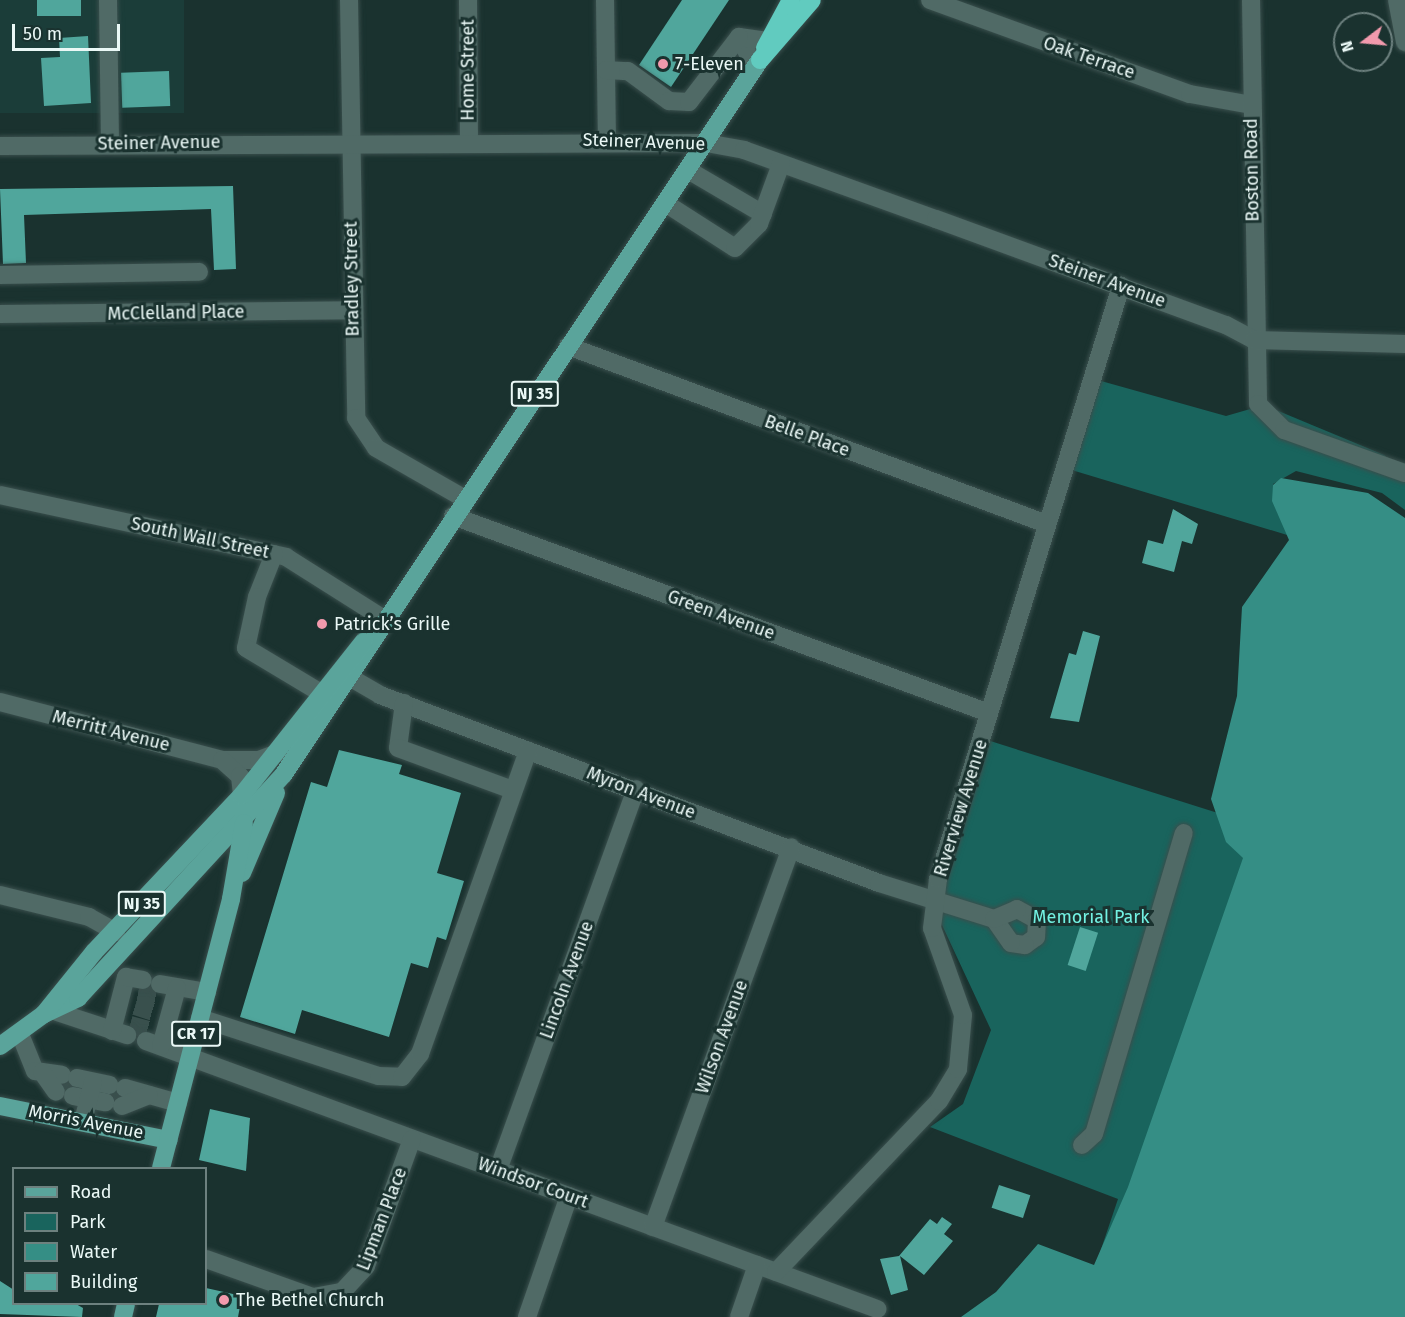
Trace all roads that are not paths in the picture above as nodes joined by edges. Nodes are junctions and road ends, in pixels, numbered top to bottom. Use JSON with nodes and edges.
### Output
{"nodes":[{"id":1,"x":108,"y":0,"type":"edge"},
{"id":2,"x":349,"y":0,"type":"edge"},
{"id":3,"x":468,"y":0,"type":"edge"},
{"id":4,"x":605,"y":0,"type":"edge"},
{"id":5,"x":791,"y":0,"type":"edge"},
{"id":6,"x":812,"y":0,"type":"edge"},
{"id":7,"x":1251,"y":0,"type":"edge"},
{"id":8,"x":1397,"y":0,"type":"edge"},
{"id":9,"x":934,"y":1,"type":"edge"},
{"id":10,"x":739,"y":38,"type":"junction"},
{"id":11,"x":768,"y":41,"type":"junction"},
{"id":12,"x":1405,"y":42,"type":"edge"},
{"id":13,"x":758,"y":64,"type":"junction"},
{"id":14,"x":606,"y":70,"type":"junction"},
{"id":15,"x":1251,"y":105,"type":"junction"},
{"id":16,"x":607,"y":140,"type":"junction"},
{"id":17,"x":469,"y":141,"type":"junction"},
{"id":18,"x":351,"y":142,"type":"junction"},
{"id":19,"x":706,"y":143,"type":"junction"},
{"id":20,"x":110,"y":144,"type":"junction"},
{"id":21,"x":0,"y":146,"type":"edge"},
{"id":22,"x":781,"y":164,"type":"junction"},
{"id":23,"x":688,"y":170,"type":"junction"},
{"id":24,"x":665,"y":203,"type":"junction"},
{"id":25,"x":763,"y":214,"type":"junction"},
{"id":26,"x":199,"y":272,"type":"dead end"},
{"id":27,"x":0,"y":275,"type":"edge"},
{"id":28,"x":1121,"y":286,"type":"junction"},
{"id":29,"x":352,"y":310,"type":"junction"},
{"id":30,"x":0,"y":314,"type":"edge"},
{"id":31,"x":1254,"y":340,"type":"junction"},
{"id":32,"x":1405,"y":344,"type":"edge"},
{"id":33,"x":568,"y":346,"type":"junction"},
{"id":34,"x":1405,"y":473,"type":"edge"},
{"id":35,"x":0,"y":495,"type":"edge"},
{"id":36,"x":465,"y":499,"type":"junction"},
{"id":37,"x":453,"y":516,"type":"junction"},
{"id":38,"x":1047,"y":524,"type":"junction"},
{"id":39,"x":274,"y":554,"type":"junction"},
{"id":40,"x":384,"y":619,"type":"junction"},
{"id":41,"x":351,"y":678,"type":"junction"},
{"id":42,"x":321,"y":693,"type":"junction"},
{"id":43,"x":0,"y":702,"type":"edge"},
{"id":44,"x":404,"y":704,"type":"junction"},
{"id":45,"x":989,"y":713,"type":"junction"},
{"id":46,"x":528,"y":751,"type":"junction"},
{"id":47,"x":280,"y":752,"type":"junction"},
{"id":48,"x":222,"y":760,"type":"junction"},
{"id":49,"x":284,"y":774,"type":"junction"},
{"id":50,"x":636,"y":789,"type":"junction"},
{"id":51,"x":513,"y":790,"type":"junction"},
{"id":52,"x":242,"y":795,"type":"junction"},
{"id":53,"x":245,"y":821,"type":"junction"},
{"id":54,"x":1184,"y":833,"type":"dead end"},
{"id":55,"x":791,"y":847,"type":"junction"},
{"id":56,"x":0,"y":895,"type":"edge"},
{"id":57,"x":231,"y":899,"type":"junction"},
{"id":58,"x":935,"y":901,"type":"junction"},
{"id":59,"x":994,"y":919,"type":"dead end"},
{"id":60,"x":116,"y":932,"type":"junction"},
{"id":61,"x":114,"y":962,"type":"junction"},
{"id":62,"x":207,"y":992,"type":"junction"},
{"id":63,"x":150,"y":1006,"type":"junction"},
{"id":64,"x":50,"y":1013,"type":"junction"},
{"id":65,"x":200,"y":1018,"type":"junction"},
{"id":66,"x":20,"y":1034,"type":"junction"},
{"id":67,"x":0,"y":1046,"type":"edge"},
{"id":68,"x":190,"y":1058,"type":"junction"},
{"id":69,"x":92,"y":1090,"type":"junction"},
{"id":70,"x":178,"y":1103,"type":"junction"},
{"id":71,"x":1,"y":1104,"type":"edge"},
{"id":72,"x":83,"y":1121,"type":"junction"},
{"id":73,"x":412,"y":1139,"type":"junction"},
{"id":74,"x":169,"y":1140,"type":"junction"},
{"id":75,"x":1082,"y":1145,"type":"dead end"},
{"id":76,"x":161,"y":1167,"type":"edge"},
{"id":77,"x":498,"y":1170,"type":"junction"},
{"id":78,"x":569,"y":1196,"type":"junction"},
{"id":79,"x":653,"y":1227,"type":"junction"},
{"id":80,"x":207,"y":1259,"type":"edge"},
{"id":81,"x":757,"y":1265,"type":"junction"},
{"id":82,"x":776,"y":1272,"type":"junction"},
{"id":83,"x":877,"y":1309,"type":"dead end"},
{"id":84,"x":527,"y":1317,"type":"edge"},
{"id":85,"x":739,"y":1317,"type":"edge"}],
"edges":[{"from":1,"to":20,"type":"street"},
{"from":2,"to":18,"type":"street","name":"Bradley Street"},
{"from":3,"to":17,"type":"street","name":"Home Street"},
{"from":4,"to":14,"type":"street"},
{"from":5,"to":11,"type":"highway","number":"NJ 35"},
{"from":6,"to":13,"type":"highway","number":"NJ 35"},
{"from":7,"to":15,"type":"street","name":"Boston Road"},
{"from":8,"to":12,"type":"street"},
{"from":9,"to":15,"type":"street","name":"Oak Terrace"},
{"from":10,"to":11,"type":"street"},
{"from":10,"to":13,"type":"street"},
{"from":10,"to":14,"type":"street"},
{"from":11,"to":13,"type":"highway","number":"NJ 35"},
{"from":13,"to":19,"type":"main road","number":"NJ 35"},
{"from":14,"to":16,"type":"street"},
{"from":15,"to":31,"type":"street","name":"Boston Road"},
{"from":16,"to":17,"type":"street","name":"Steiner Avenue"},
{"from":16,"to":19,"type":"street","name":"Steiner Avenue"},
{"from":17,"to":18,"type":"street","name":"Steiner Avenue"},
{"from":18,"to":20,"type":"street","name":"Steiner Avenue"},
{"from":18,"to":29,"type":"street","name":"Bradley Street"},
{"from":19,"to":22,"type":"street","name":"Steiner Avenue"},
{"from":19,"to":23,"type":"main road","number":"NJ 35"},
{"from":20,"to":21,"type":"street","name":"Steiner Avenue"},
{"from":22,"to":25,"type":"street"},
{"from":22,"to":28,"type":"street","name":"Steiner Avenue"},
{"from":23,"to":24,"type":"main road","number":"NJ 35"},
{"from":23,"to":25,"type":"street"},
{"from":24,"to":25,"type":"street"},
{"from":24,"to":33,"type":"main road","number":"NJ 35"},
{"from":26,"to":27,"type":"street"},
{"from":28,"to":31,"type":"street","name":"Steiner Avenue"},
{"from":28,"to":38,"type":"street","name":"Riverview Avenue"},
{"from":29,"to":30,"type":"street","name":"McClelland Place"},
{"from":29,"to":36,"type":"street","name":"Bradley Street"},
{"from":31,"to":32,"type":"street","name":"Steiner Avenue"},
{"from":31,"to":34,"type":"street","name":"Boston Road"},
{"from":33,"to":36,"type":"main road","number":"NJ 35"},
{"from":33,"to":38,"type":"street","name":"Belle Place"},
{"from":35,"to":39,"type":"street","name":"South Wall Street"},
{"from":36,"to":37,"type":"main road","number":"NJ 35"},
{"from":37,"to":40,"type":"main road","number":"NJ 35"},
{"from":37,"to":45,"type":"street","name":"Green Avenue"},
{"from":38,"to":45,"type":"street","name":"Riverview Avenue"},
{"from":39,"to":40,"type":"street","name":"South Wall Street"},
{"from":39,"to":42,"type":"street"},
{"from":40,"to":41,"type":"main road","number":"NJ 35"},
{"from":40,"to":42,"type":"main road","number":"NJ 35"},
{"from":41,"to":44,"type":"street","name":"Myron Avenue"},
{"from":41,"to":49,"type":"main road","number":"NJ 35"},
{"from":42,"to":47,"type":"main road","number":"NJ 35"},
{"from":43,"to":48,"type":"street","name":"Merritt Avenue"},
{"from":44,"to":46,"type":"street","name":"Myron Avenue"},
{"from":44,"to":51,"type":"street"},
{"from":45,"to":58,"type":"street","name":"Riverview Avenue"},
{"from":46,"to":50,"type":"street","name":"Myron Avenue"},
{"from":46,"to":51,"type":"street"},
{"from":47,"to":48,"type":"street","name":"Merritt Avenue"},
{"from":47,"to":52,"type":"main road","number":"NJ 35"},
{"from":47,"to":53,"type":"main road","number":"CR 17"},
{"from":48,"to":52,"type":"street"},
{"from":49,"to":53,"type":"main road","number":"NJ 35"},
{"from":49,"to":57,"type":"main road","number":"CR 17"},
{"from":50,"to":55,"type":"street","name":"Myron Avenue"},
{"from":50,"to":77,"type":"street","name":"Lincoln Avenue"},
{"from":51,"to":65,"type":"street"},
{"from":52,"to":60,"type":"main road","number":"NJ 35"},
{"from":53,"to":57,"type":"main road","number":"CR 17"},
{"from":53,"to":61,"type":"main road","number":"NJ 35"},
{"from":54,"to":75,"type":"street"},
{"from":55,"to":58,"type":"street","name":"Myron Avenue"},
{"from":55,"to":79,"type":"street","name":"Wilson Avenue"},
{"from":56,"to":60,"type":"street"},
{"from":57,"to":62,"type":"main road","number":"CR 17"},
{"from":58,"to":59,"type":"street","name":"Myron Avenue"},
{"from":58,"to":82,"type":"street","name":"Riverview Avenue"},
{"from":60,"to":64,"type":"main road","number":"NJ 35"},
{"from":61,"to":63,"type":"street"},
{"from":61,"to":64,"type":"main road","number":"NJ 35"},
{"from":62,"to":63,"type":"street"},
{"from":62,"to":65,"type":"main road","number":"CR 17"},
{"from":63,"to":64,"type":"street"},
{"from":63,"to":68,"type":"street","name":"Windsor Court"},
{"from":64,"to":66,"type":"main road","number":"NJ 35"},
{"from":65,"to":68,"type":"main road","number":"CR 17"},
{"from":66,"to":67,"type":"main road","number":"NJ 35"},
{"from":66,"to":69,"type":"street"},
{"from":68,"to":70,"type":"main road","number":"CR 17"},
{"from":68,"to":73,"type":"street","name":"Windsor Court"},
{"from":69,"to":70,"type":"street"},
{"from":69,"to":72,"type":"street"},
{"from":70,"to":74,"type":"main road","number":"CR 17"},
{"from":71,"to":72,"type":"main road","name":"Morris Avenue"},
{"from":72,"to":74,"type":"main road","name":"Morris Avenue"},
{"from":73,"to":77,"type":"street","name":"Windsor Court"},
{"from":73,"to":80,"type":"street","name":"Lipman Place"},
{"from":74,"to":76,"type":"main road","number":"CR 17"},
{"from":77,"to":78,"type":"street","name":"Windsor Court"},
{"from":78,"to":79,"type":"street","name":"Windsor Court"},
{"from":78,"to":84,"type":"street"},
{"from":79,"to":81,"type":"street","name":"Windsor Court"},
{"from":81,"to":82,"type":"street","name":"Windsor Court"},
{"from":81,"to":85,"type":"street"},
{"from":82,"to":83,"type":"street","name":"Windsor Court"}]}
